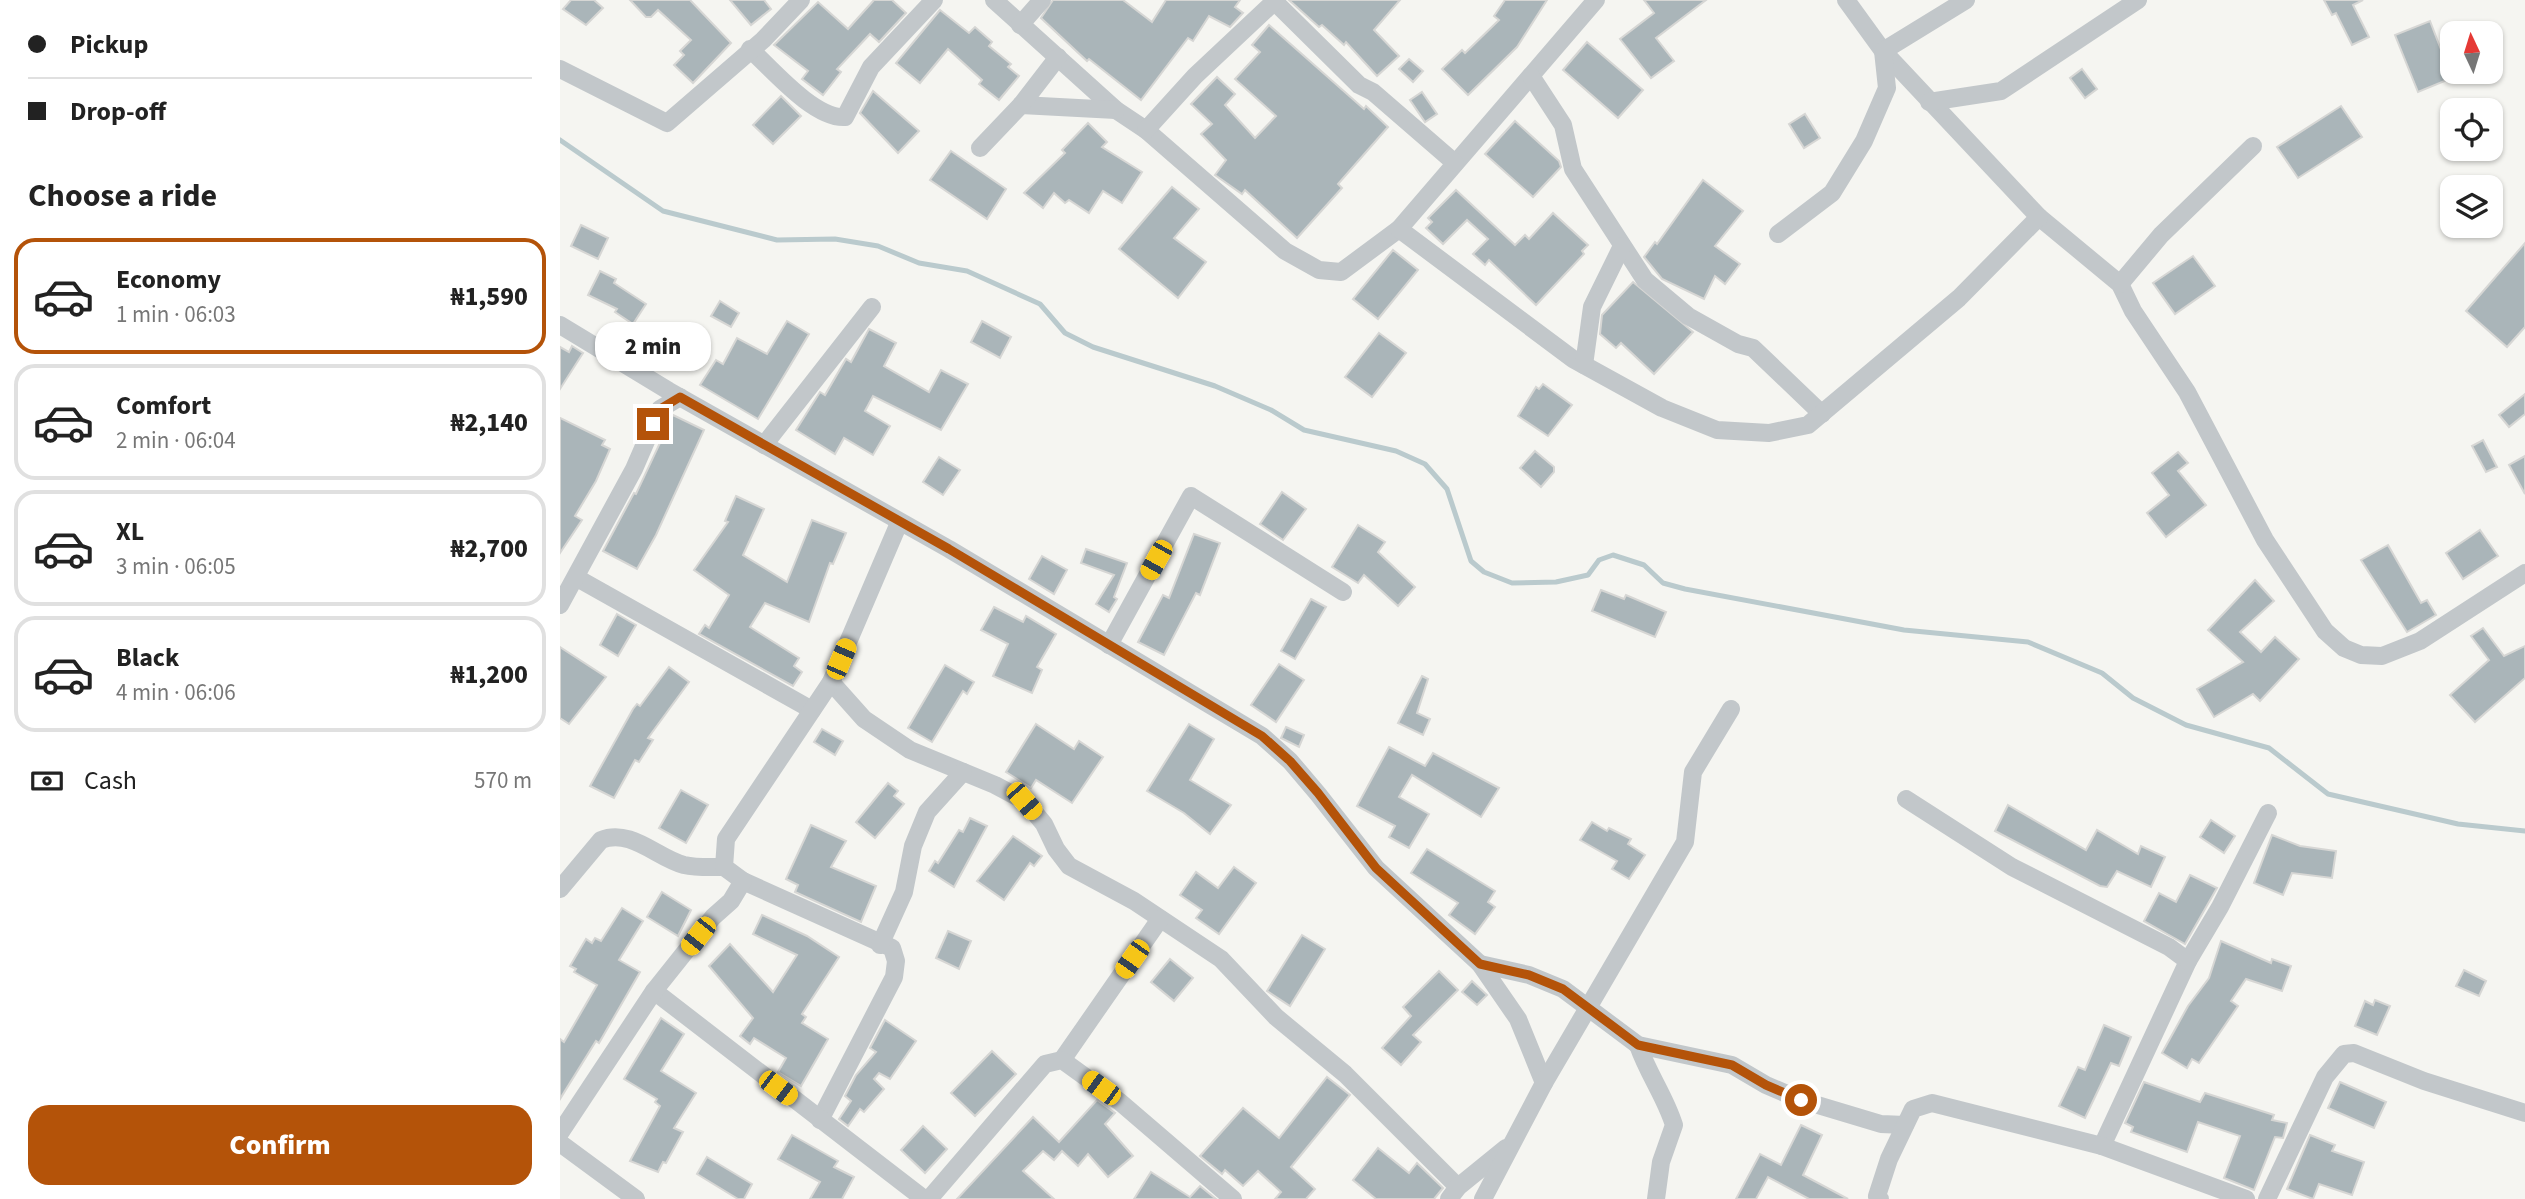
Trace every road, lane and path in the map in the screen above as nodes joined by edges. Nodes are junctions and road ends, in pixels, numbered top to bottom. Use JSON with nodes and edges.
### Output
{"nodes":[{"id":1,"x":802,"y":0,"type":"edge"},
{"id":2,"x":934,"y":0,"type":"edge"},
{"id":3,"x":994,"y":0,"type":"edge"},
{"id":4,"x":1042,"y":0,"type":"edge"},
{"id":5,"x":1596,"y":0,"type":"edge"},
{"id":6,"x":1846,"y":0,"type":"edge"},
{"id":7,"x":1966,"y":0,"type":"edge"},
{"id":8,"x":2138,"y":0,"type":"edge"},
{"id":9,"x":1275,"y":1,"type":"edge"},
{"id":10,"x":1020,"y":25,"type":"junction"},
{"id":11,"x":750,"y":49,"type":"junction"},
{"id":12,"x":1883,"y":51,"type":"junction"},
{"id":13,"x":1058,"y":57,"type":"junction"},
{"id":14,"x":560,"y":69,"type":"edge"},
{"id":15,"x":1531,"y":76,"type":"junction"},
{"id":16,"x":1929,"y":102,"type":"junction"},
{"id":17,"x":1021,"y":105,"type":"junction"},
{"id":18,"x":1116,"y":110,"type":"junction"},
{"id":19,"x":1146,"y":130,"type":"junction"},
{"id":20,"x":2253,"y":146,"type":"dead end"},
{"id":21,"x":980,"y":148,"type":"dead end"},
{"id":22,"x":1455,"y":163,"type":"junction"},
{"id":23,"x":2039,"y":217,"type":"junction"},
{"id":24,"x":1399,"y":229,"type":"junction"},
{"id":25,"x":1778,"y":234,"type":"dead end"},
{"id":26,"x":1622,"y":246,"type":"junction"},
{"id":27,"x":2120,"y":284,"type":"junction"},
{"id":28,"x":872,"y":307,"type":"dead end"},
{"id":29,"x":560,"y":325,"type":"edge"},
{"id":30,"x":1584,"y":365,"type":"junction"},
{"id":31,"x":680,"y":397,"type":"junction"},
{"id":32,"x":1822,"y":414,"type":"junction"},
{"id":33,"x":764,"y":445,"type":"junction"},
{"id":34,"x":899,"y":523,"type":"junction"},
{"id":35,"x":2525,"y":573,"type":"edge"},
{"id":36,"x":577,"y":578,"type":"junction"},
{"id":37,"x":1343,"y":592,"type":"dead end"},
{"id":38,"x":560,"y":605,"type":"edge"},
{"id":39,"x":1108,"y":645,"type":"junction"},
{"id":40,"x":831,"y":682,"type":"junction"},
{"id":41,"x":1731,"y":709,"type":"dead end"},
{"id":42,"x":811,"y":710,"type":"junction"},
{"id":43,"x":963,"y":772,"type":"junction"},
{"id":44,"x":1906,"y":799,"type":"dead end"},
{"id":45,"x":2268,"y":813,"type":"dead end"},
{"id":46,"x":724,"y":867,"type":"junction"},
{"id":47,"x":743,"y":881,"type":"junction"},
{"id":48,"x":560,"y":889,"type":"edge"},
{"id":49,"x":1160,"y":919,"type":"junction"},
{"id":50,"x":880,"y":945,"type":"junction"},
{"id":51,"x":2188,"y":961,"type":"junction"},
{"id":52,"x":1480,"y":964,"type":"junction"},
{"id":53,"x":654,"y":991,"type":"junction"},
{"id":54,"x":1587,"y":1007,"type":"junction"},
{"id":55,"x":1638,"y":1045,"type":"junction"},
{"id":56,"x":1062,"y":1060,"type":"junction"},
{"id":57,"x":1544,"y":1083,"type":"junction"},
{"id":58,"x":2525,"y":1113,"type":"edge"},
{"id":59,"x":820,"y":1120,"type":"junction"},
{"id":60,"x":1905,"y":1125,"type":"junction"},
{"id":61,"x":560,"y":1133,"type":"edge"},
{"id":62,"x":1514,"y":1141,"type":"junction"},
{"id":63,"x":560,"y":1143,"type":"edge"},
{"id":64,"x":2102,"y":1146,"type":"junction"},
{"id":65,"x":1453,"y":1193,"type":"edge"},
{"id":66,"x":636,"y":1199,"type":"edge"},
{"id":67,"x":927,"y":1199,"type":"edge"},
{"id":68,"x":1233,"y":1199,"type":"edge"},
{"id":69,"x":1482,"y":1199,"type":"edge"},
{"id":70,"x":1656,"y":1199,"type":"edge"},
{"id":71,"x":1880,"y":1199,"type":"edge"},
{"id":72,"x":2246,"y":1199,"type":"edge"},
{"id":73,"x":2267,"y":1199,"type":"edge"}],
"edges":[{"from":1,"to":11,"type":"street"},
{"from":2,"to":11,"type":"street"},
{"from":3,"to":10,"type":"street"},
{"from":4,"to":10,"type":"street"},
{"from":5,"to":15,"type":"street"},
{"from":6,"to":12,"type":"street"},
{"from":7,"to":12,"type":"street"},
{"from":8,"to":16,"type":"street"},
{"from":9,"to":19,"type":"street"},
{"from":9,"to":22,"type":"street"},
{"from":10,"to":13,"type":"street"},
{"from":11,"to":14,"type":"street"},
{"from":12,"to":16,"type":"street"},
{"from":12,"to":25,"type":"street"},
{"from":13,"to":17,"type":"street"},
{"from":13,"to":18,"type":"street"},
{"from":15,"to":22,"type":"street"},
{"from":15,"to":26,"type":"street"},
{"from":16,"to":23,"type":"street"},
{"from":17,"to":18,"type":"street"},
{"from":17,"to":21,"type":"street"},
{"from":18,"to":19,"type":"street"},
{"from":19,"to":24,"type":"street"},
{"from":20,"to":27,"type":"street"},
{"from":22,"to":24,"type":"street"},
{"from":23,"to":27,"type":"street"},
{"from":23,"to":32,"type":"street"},
{"from":24,"to":30,"type":"street"},
{"from":26,"to":30,"type":"street"},
{"from":26,"to":32,"type":"street"},
{"from":27,"to":35,"type":"street"},
{"from":28,"to":33,"type":"street"},
{"from":29,"to":31,"type":"street"},
{"from":30,"to":32,"type":"street"},
{"from":31,"to":33,"type":"street"},
{"from":31,"to":36,"type":"street"},
{"from":33,"to":34,"type":"street"},
{"from":34,"to":39,"type":"street"},
{"from":34,"to":40,"type":"street"},
{"from":36,"to":38,"type":"street"},
{"from":36,"to":42,"type":"street"},
{"from":37,"to":39,"type":"street"},
{"from":39,"to":52,"type":"street"},
{"from":40,"to":42,"type":"street"},
{"from":40,"to":43,"type":"street"},
{"from":41,"to":54,"type":"street"},
{"from":42,"to":46,"type":"street"},
{"from":43,"to":49,"type":"street"},
{"from":43,"to":50,"type":"street"},
{"from":44,"to":51,"type":"street"},
{"from":45,"to":51,"type":"street"},
{"from":46,"to":47,"type":"street"},
{"from":46,"to":48,"type":"street"},
{"from":47,"to":50,"type":"street"},
{"from":47,"to":53,"type":"street"},
{"from":49,"to":56,"type":"street"},
{"from":49,"to":65,"type":"street"},
{"from":50,"to":59,"type":"street"},
{"from":51,"to":64,"type":"street"},
{"from":52,"to":54,"type":"street"},
{"from":52,"to":57,"type":"street"},
{"from":53,"to":59,"type":"street"},
{"from":53,"to":61,"type":"street"},
{"from":54,"to":55,"type":"street"},
{"from":54,"to":57,"type":"street"},
{"from":55,"to":60,"type":"street"},
{"from":55,"to":70,"type":"street"},
{"from":56,"to":67,"type":"street"},
{"from":56,"to":68,"type":"street"},
{"from":57,"to":62,"type":"street"},
{"from":58,"to":73,"type":"street"},
{"from":59,"to":67,"type":"street"},
{"from":60,"to":64,"type":"street"},
{"from":60,"to":71,"type":"street"},
{"from":62,"to":65,"type":"street"},
{"from":62,"to":69,"type":"street"},
{"from":63,"to":66,"type":"street"},
{"from":64,"to":72,"type":"street"}]}
